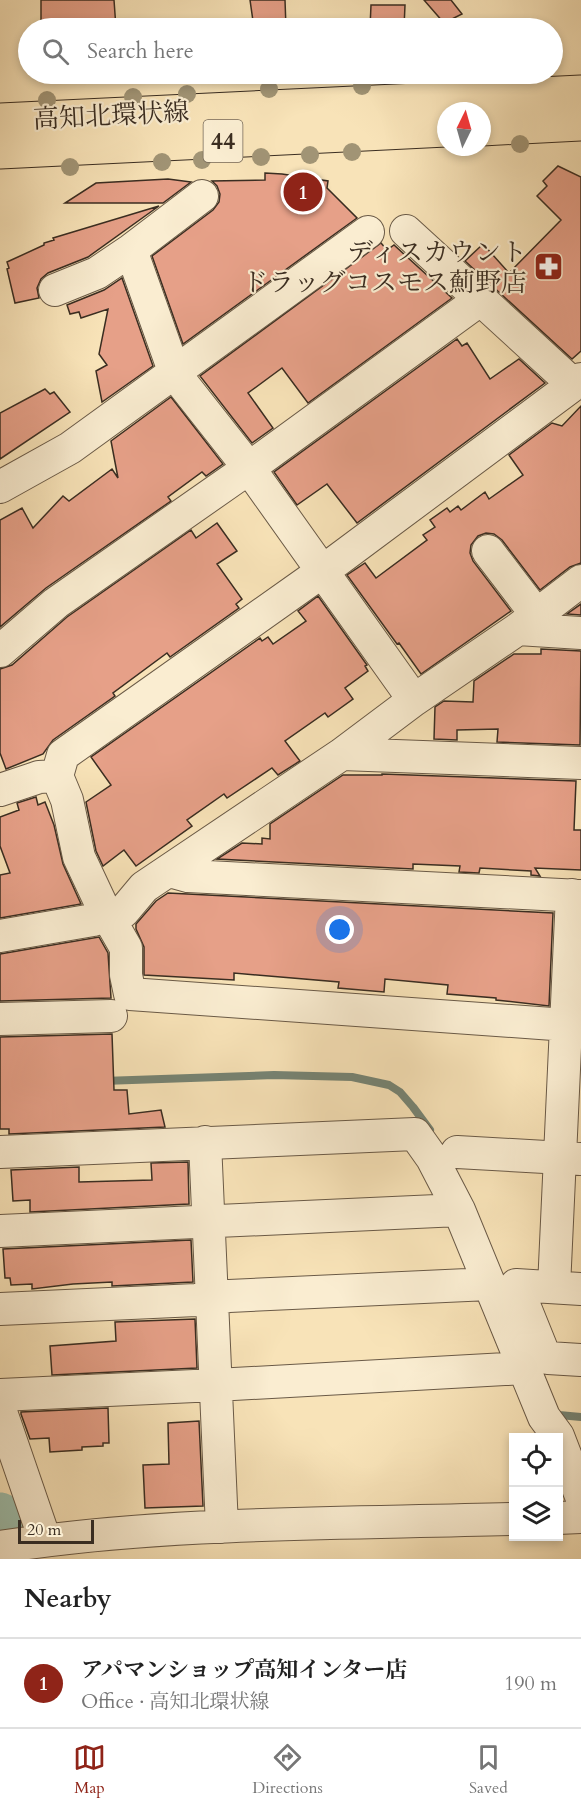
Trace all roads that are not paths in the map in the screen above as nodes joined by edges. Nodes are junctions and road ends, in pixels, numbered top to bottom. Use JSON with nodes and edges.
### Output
{"nodes":[{"id":1,"x":581,"y":92,"type":"edge"},
{"id":2,"x":0,"y":120,"type":"edge"},
{"id":3,"x":581,"y":124,"type":"edge"},
{"id":4,"x":491,"y":129,"type":"edge"},
{"id":5,"x":437,"y":130,"type":"edge"},
{"id":6,"x":0,"y":152,"type":"edge"},
{"id":7,"x":201,"y":196,"type":"dead end"},
{"id":8,"x":406,"y":231,"type":"dead end"},
{"id":9,"x":368,"y":232,"type":"dead end"},
{"id":10,"x":131,"y":250,"type":"junction"},
{"id":11,"x":55,"y":290,"type":"dead end"},
{"id":12,"x":481,"y":299,"type":"junction"},
{"id":13,"x":175,"y":374,"type":"junction"},
{"id":14,"x":577,"y":381,"type":"edge"},
{"id":15,"x":249,"y":468,"type":"junction"},
{"id":16,"x":0,"y":487,"type":"edge"},
{"id":17,"x":488,"y":551,"type":"dead end"},
{"id":18,"x":322,"y":571,"type":"junction"},
{"id":19,"x":581,"y":581,"type":"edge"},
{"id":20,"x":526,"y":621,"type":"junction"},
{"id":21,"x":581,"y":633,"type":"edge"},
{"id":22,"x":0,"y":651,"type":"edge"},
{"id":23,"x":414,"y":700,"type":"junction"},
{"id":24,"x":342,"y":754,"type":"junction"},
{"id":25,"x":581,"y":763,"type":"edge"},
{"id":26,"x":57,"y":776,"type":"junction"},
{"id":27,"x":0,"y":790,"type":"edge"},
{"id":28,"x":170,"y":872,"type":"junction"},
{"id":29,"x":577,"y":895,"type":"edge"},
{"id":30,"x":108,"y":916,"type":"junction"},
{"id":31,"x":0,"y":936,"type":"edge"},
{"id":32,"x":111,"y":1016,"type":"dead end"},
{"id":33,"x":0,"y":1019,"type":"edge"},
{"id":34,"x":573,"y":1025,"type":"edge"},
{"id":35,"x":206,"y":1142,"type":"junction"},
{"id":36,"x":0,"y":1152,"type":"edge"},
{"id":37,"x":457,"y":1152,"type":"dead end"},
{"id":38,"x":570,"y":1158,"type":"edge"},
{"id":39,"x":459,"y":1210,"type":"junction"},
{"id":40,"x":209,"y":1221,"type":"junction"},
{"id":41,"x":0,"y":1231,"type":"edge"},
{"id":42,"x":489,"y":1284,"type":"junction"},
{"id":43,"x":567,"y":1288,"type":"edge"},
{"id":44,"x":212,"y":1298,"type":"junction"},
{"id":45,"x":0,"y":1309,"type":"edge"},
{"id":46,"x":581,"y":1360,"type":"edge"},
{"id":47,"x":524,"y":1368,"type":"junction"},
{"id":48,"x":216,"y":1385,"type":"junction"},
{"id":49,"x":0,"y":1395,"type":"edge"},
{"id":50,"x":0,"y":1409,"type":"edge"},
{"id":51,"x":581,"y":1496,"type":"edge"},
{"id":52,"x":581,"y":1517,"type":"edge"},
{"id":53,"x":563,"y":1518,"type":"edge"},
{"id":54,"x":509,"y":1519,"type":"edge"},
{"id":55,"x":222,"y":1527,"type":"junction"},
{"id":56,"x":24,"y":1543,"type":"edge"}],
"edges":[{"from":1,"to":2,"type":"main road","name":"高知北環状線","number":"44"},
{"from":3,"to":4,"type":"main road"},
{"from":5,"to":6,"type":"main road","name":"高知北環状線","number":"44"},
{"from":7,"to":10,"type":"street"},
{"from":8,"to":12,"type":"street"},
{"from":9,"to":13,"type":"street"},
{"from":10,"to":11,"type":"street"},
{"from":10,"to":13,"type":"street"},
{"from":12,"to":14,"type":"street"},
{"from":12,"to":15,"type":"street"},
{"from":13,"to":15,"type":"street"},
{"from":13,"to":16,"type":"street"},
{"from":14,"to":18,"type":"street"},
{"from":15,"to":18,"type":"street"},
{"from":15,"to":22,"type":"street"},
{"from":17,"to":20,"type":"street"},
{"from":18,"to":23,"type":"street"},
{"from":18,"to":26,"type":"street"},
{"from":19,"to":20,"type":"street"},
{"from":20,"to":21,"type":"street"},
{"from":20,"to":23,"type":"street"},
{"from":23,"to":24,"type":"street"},
{"from":24,"to":25,"type":"street"},
{"from":24,"to":28,"type":"street"},
{"from":26,"to":27,"type":"street"},
{"from":26,"to":30,"type":"street"},
{"from":28,"to":29,"type":"street"},
{"from":28,"to":30,"type":"street"},
{"from":29,"to":34,"type":"street"},
{"from":30,"to":31,"type":"street"},
{"from":30,"to":34,"type":"street"},
{"from":32,"to":33,"type":"street"},
{"from":34,"to":38,"type":"street"},
{"from":35,"to":36,"type":"street"},
{"from":35,"to":39,"type":"street"},
{"from":35,"to":40,"type":"street"},
{"from":37,"to":38,"type":"street"},
{"from":38,"to":43,"type":"street"},
{"from":39,"to":40,"type":"street"},
{"from":39,"to":42,"type":"street"},
{"from":40,"to":41,"type":"street"},
{"from":40,"to":44,"type":"street"},
{"from":42,"to":44,"type":"street"},
{"from":42,"to":47,"type":"street"},
{"from":43,"to":46,"type":"street"},
{"from":44,"to":45,"type":"street"},
{"from":44,"to":48,"type":"street"},
{"from":47,"to":48,"type":"street"},
{"from":47,"to":51,"type":"street"},
{"from":48,"to":49,"type":"street"},
{"from":48,"to":55,"type":"street"},
{"from":50,"to":56,"type":"street"},
{"from":52,"to":53,"type":"street"},
{"from":54,"to":55,"type":"street"},
{"from":55,"to":56,"type":"street"}]}
